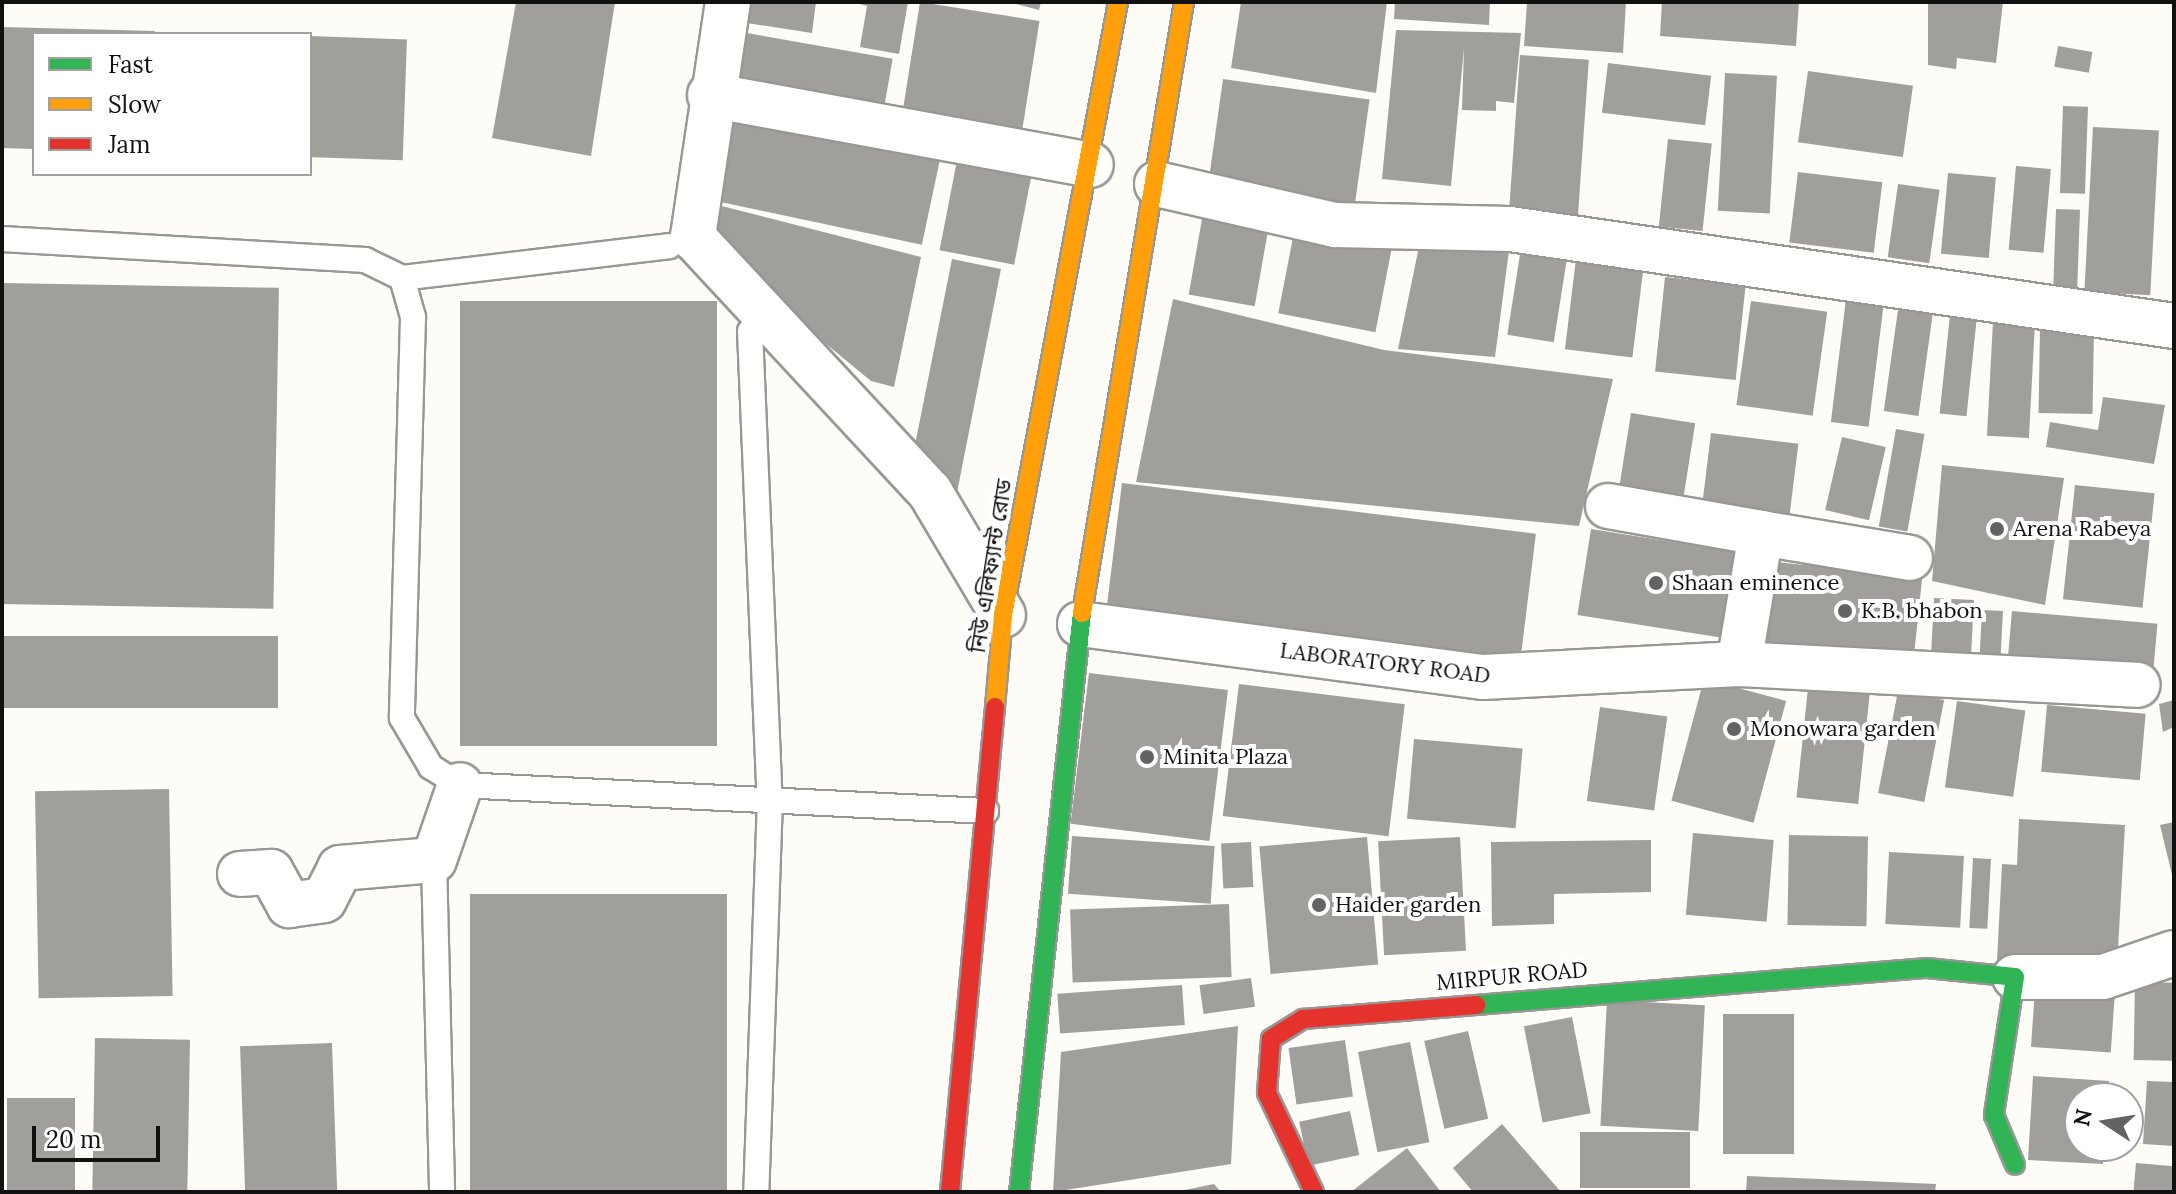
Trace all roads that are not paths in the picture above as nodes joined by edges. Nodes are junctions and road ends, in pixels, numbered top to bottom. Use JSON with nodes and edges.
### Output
{"nodes":[{"id":1,"x":728,"y":2,"type":"edge"},
{"id":2,"x":1118,"y":2,"type":"edge"},
{"id":3,"x":1184,"y":2,"type":"edge"},
{"id":4,"x":710,"y":95,"type":"junction"},
{"id":5,"x":1091,"y":165,"type":"junction"},
{"id":6,"x":1157,"y":184,"type":"junction"},
{"id":7,"x":2,"y":239,"type":"edge"},
{"id":8,"x":669,"y":246,"type":"dead end"},
{"id":9,"x":402,"y":278,"type":"junction"},
{"id":10,"x":2174,"y":326,"type":"edge"},
{"id":11,"x":750,"y":331,"type":"dead end"},
{"id":12,"x":1608,"y":506,"type":"dead end"},
{"id":13,"x":1761,"y":533,"type":"junction"},
{"id":14,"x":1910,"y":558,"type":"dead end"},
{"id":15,"x":1003,"y":615,"type":"junction"},
{"id":16,"x":1080,"y":624,"type":"junction"},
{"id":17,"x":1739,"y":664,"type":"junction"},
{"id":18,"x":2137,"y":685,"type":"dead end"},
{"id":19,"x":460,"y":785,"type":"junction"},
{"id":20,"x":770,"y":799,"type":"junction"},
{"id":21,"x":986,"y":811,"type":"junction"},
{"id":22,"x":434,"y":860,"type":"junction"},
{"id":23,"x":240,"y":874,"type":"dead end"},
{"id":24,"x":2174,"y":953,"type":"edge"},
{"id":25,"x":2015,"y":977,"type":"junction"},
{"id":26,"x":2015,"y":1165,"type":"dead end"},
{"id":27,"x":442,"y":1192,"type":"edge"},
{"id":28,"x":756,"y":1192,"type":"edge"},
{"id":29,"x":950,"y":1192,"type":"edge"},
{"id":30,"x":1019,"y":1192,"type":"edge"},
{"id":31,"x":1314,"y":1192,"type":"edge"}],
"edges":[{"from":1,"to":4,"type":"street"},
{"from":2,"to":5,"type":"main road","name":"নিউ এলিফ্যান্ট রোড"},
{"from":3,"to":6,"type":"main road"},
{"from":4,"to":5,"type":"street"},
{"from":4,"to":15,"type":"street"},
{"from":5,"to":15,"type":"main road","name":"নিউ এলিফ্যান্ট রোড"},
{"from":6,"to":10,"type":"street"},
{"from":6,"to":16,"type":"main road"},
{"from":7,"to":9,"type":"lane"},
{"from":8,"to":9,"type":"lane"},
{"from":9,"to":19,"type":"lane"},
{"from":11,"to":20,"type":"lane"},
{"from":12,"to":13,"type":"street"},
{"from":13,"to":14,"type":"street"},
{"from":13,"to":17,"type":"street"},
{"from":15,"to":21,"type":"main road","name":"নিউ এলিফ্যান্ট রোড"},
{"from":16,"to":17,"type":"street","name":"LABORATORY ROAD"},
{"from":16,"to":30,"type":"main road"},
{"from":17,"to":18,"type":"street","name":"LABORATORY ROAD"},
{"from":19,"to":20,"type":"lane"},
{"from":19,"to":22,"type":"street"},
{"from":20,"to":21,"type":"lane"},
{"from":20,"to":28,"type":"lane"},
{"from":21,"to":29,"type":"main road","name":"নিউ এলিফ্যান্ট রোড"},
{"from":22,"to":23,"type":"street"},
{"from":22,"to":27,"type":"lane"},
{"from":24,"to":25,"type":"street"},
{"from":25,"to":26,"type":"main road"},
{"from":25,"to":31,"type":"main road","name":"MIRPUR ROAD"}]}
